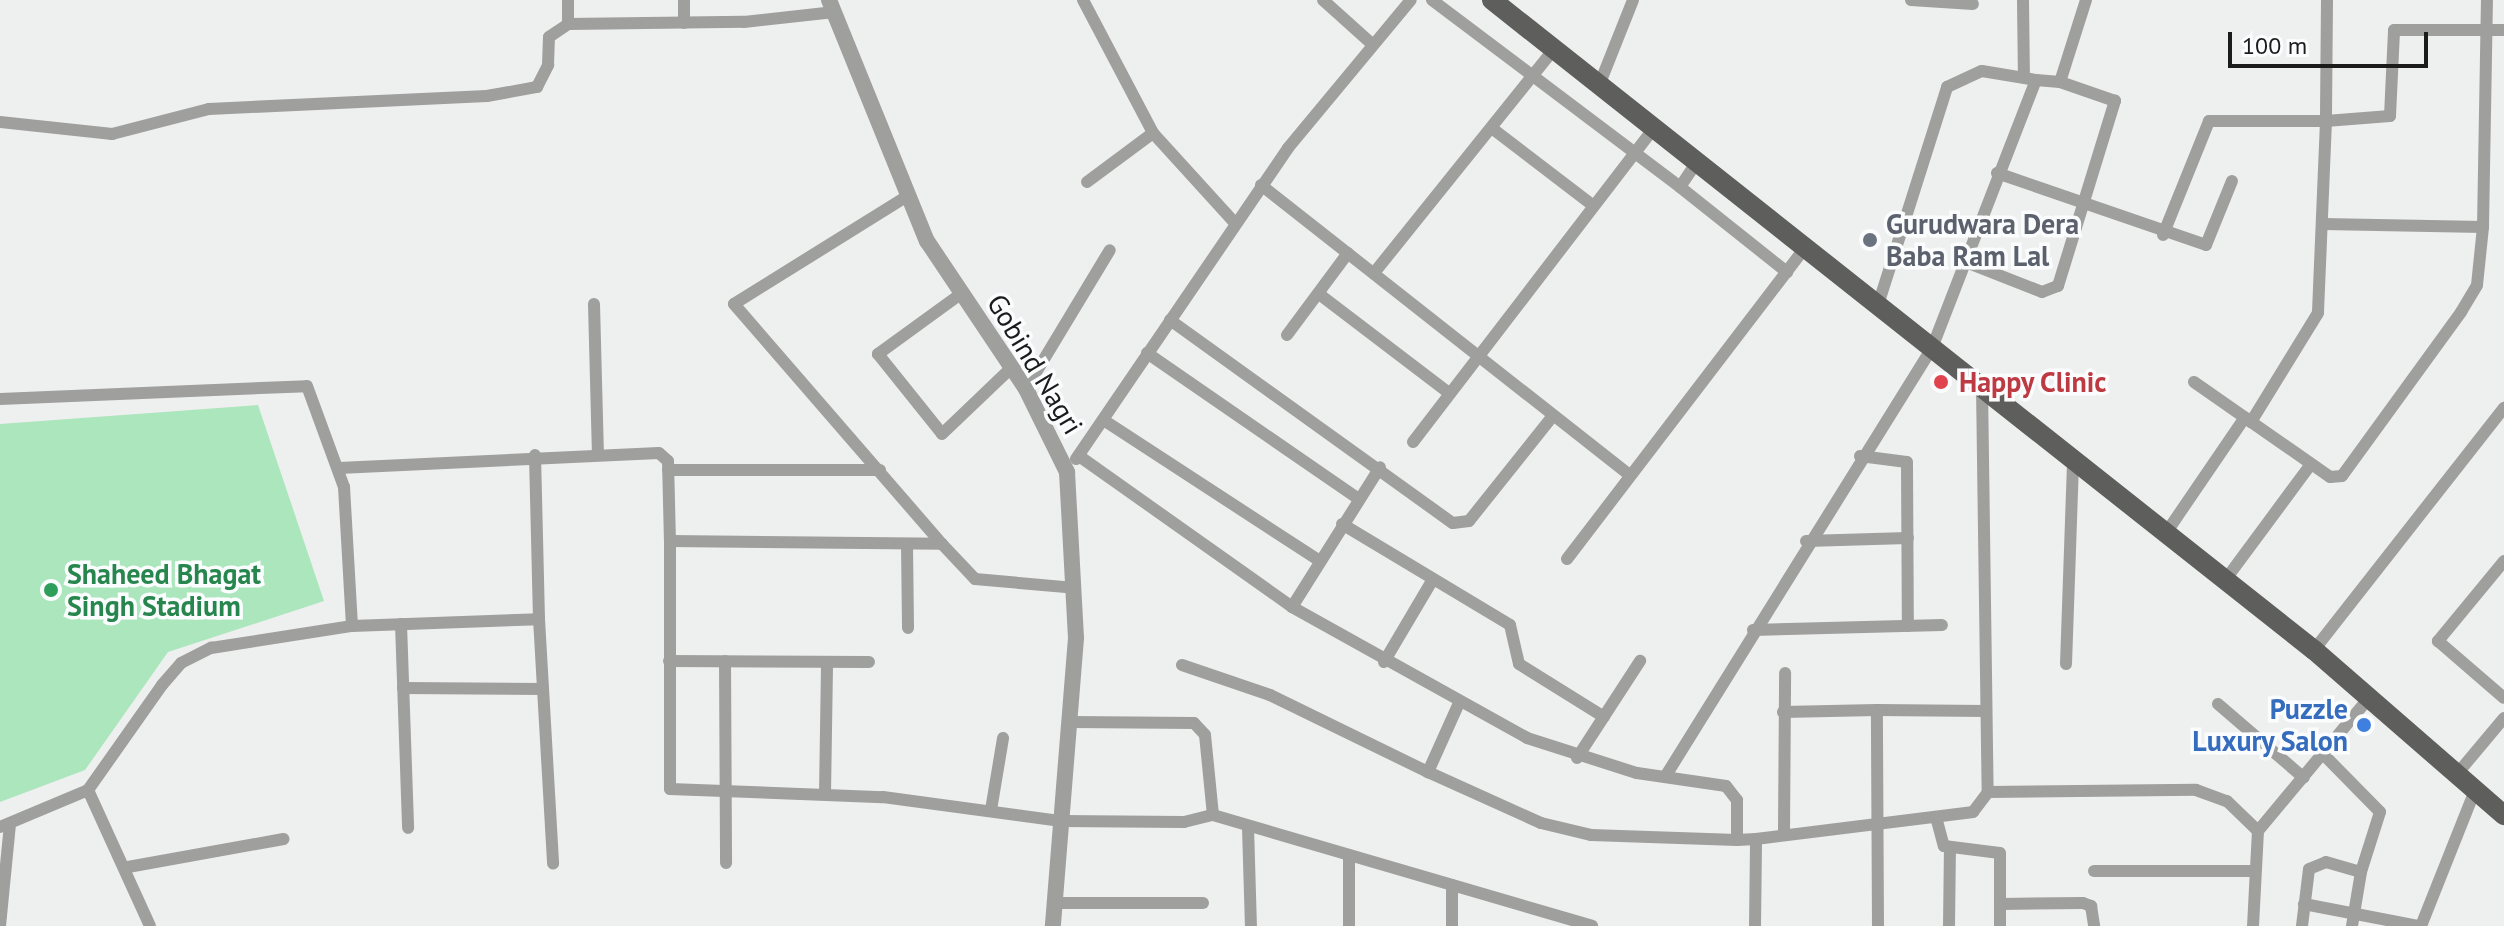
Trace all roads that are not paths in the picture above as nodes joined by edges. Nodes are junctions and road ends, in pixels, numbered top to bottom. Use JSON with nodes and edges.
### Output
{"nodes":[{"id":1,"x":568,"y":0,"type":"edge"},
{"id":2,"x":684,"y":0,"type":"edge"},
{"id":3,"x":1323,"y":0,"type":"edge"},
{"id":4,"x":1411,"y":0,"type":"edge"},
{"id":5,"x":1432,"y":0,"type":"edge"},
{"id":6,"x":1492,"y":0,"type":"edge"},
{"id":7,"x":1633,"y":0,"type":"edge"},
{"id":8,"x":1911,"y":0,"type":"edge"},
{"id":9,"x":2023,"y":0,"type":"edge"},
{"id":10,"x":2086,"y":0,"type":"edge"},
{"id":11,"x":2327,"y":0,"type":"edge"},
{"id":12,"x":2487,"y":0,"type":"edge"},
{"id":13,"x":1086,"y":1,"type":"edge"},
{"id":14,"x":1973,"y":4,"type":"dead end"},
{"id":15,"x":831,"y":6,"type":"edge"},
{"id":16,"x":684,"y":23,"type":"junction"},
{"id":17,"x":568,"y":24,"type":"junction"},
{"id":18,"x":2488,"y":30,"type":"junction"},
{"id":19,"x":2504,"y":30,"type":"edge"},
{"id":20,"x":1373,"y":45,"type":"junction"},
{"id":21,"x":1554,"y":49,"type":"junction"},
{"id":22,"x":1533,"y":75,"type":"junction"},
{"id":23,"x":2030,"y":78,"type":"junction"},
{"id":24,"x":2060,"y":82,"type":"junction"},
{"id":25,"x":1600,"y":83,"type":"junction"},
{"id":26,"x":2326,"y":121,"type":"junction"},
{"id":27,"x":0,"y":122,"type":"edge"},
{"id":28,"x":1655,"y":127,"type":"junction"},
{"id":29,"x":1493,"y":129,"type":"junction"},
{"id":30,"x":1153,"y":133,"type":"junction"},
{"id":31,"x":1633,"y":151,"type":"junction"},
{"id":32,"x":1697,"y":162,"type":"junction"},
{"id":33,"x":1997,"y":173,"type":"junction"},
{"id":34,"x":2232,"y":181,"type":"dead end"},
{"id":35,"x":1087,"y":182,"type":"dead end"},
{"id":36,"x":1261,"y":185,"type":"junction"},
{"id":37,"x":1680,"y":187,"type":"junction"},
{"id":38,"x":909,"y":195,"type":"junction"},
{"id":39,"x":1591,"y":204,"type":"junction"},
{"id":40,"x":2084,"y":204,"type":"junction"},
{"id":41,"x":1234,"y":222,"type":"junction"},
{"id":42,"x":2323,"y":224,"type":"junction"},
{"id":43,"x":2483,"y":227,"type":"junction"},
{"id":44,"x":2163,"y":235,"type":"junction"},
{"id":45,"x":1805,"y":248,"type":"junction"},
{"id":46,"x":1110,"y":250,"type":"dead end"},
{"id":47,"x":1348,"y":253,"type":"junction"},
{"id":48,"x":1963,"y":261,"type":"junction"},
{"id":49,"x":1787,"y":272,"type":"junction"},
{"id":50,"x":1374,"y":273,"type":"junction"},
{"id":51,"x":962,"y":293,"type":"junction"},
{"id":52,"x":1319,"y":294,"type":"junction"},
{"id":53,"x":594,"y":304,"type":"dead end"},
{"id":54,"x":1878,"y":305,"type":"junction"},
{"id":55,"x":1170,"y":320,"type":"junction"},
{"id":56,"x":1287,"y":335,"type":"dead end"},
{"id":57,"x":1932,"y":348,"type":"junction"},
{"id":58,"x":1147,"y":353,"type":"junction"},
{"id":59,"x":1477,"y":355,"type":"junction"},
{"id":60,"x":1011,"y":368,"type":"junction"},
{"id":61,"x":2194,"y":382,"type":"dead end"},
{"id":62,"x":1982,"y":387,"type":"junction"},
{"id":63,"x":1026,"y":389,"type":"junction"},
{"id":64,"x":1449,"y":393,"type":"junction"},
{"id":65,"x":0,"y":399,"type":"edge"},
{"id":66,"x":2504,"y":408,"type":"edge"},
{"id":67,"x":1552,"y":417,"type":"junction"},
{"id":68,"x":2248,"y":419,"type":"junction"},
{"id":69,"x":1105,"y":421,"type":"junction"},
{"id":70,"x":1413,"y":442,"type":"dead end"},
{"id":71,"x":598,"y":452,"type":"junction"},
{"id":72,"x":535,"y":455,"type":"junction"},
{"id":73,"x":1079,"y":456,"type":"junction"},
{"id":74,"x":1860,"y":456,"type":"junction"},
{"id":75,"x":2311,"y":464,"type":"junction"},
{"id":76,"x":2073,"y":465,"type":"junction"},
{"id":77,"x":1380,"y":467,"type":"junction"},
{"id":78,"x":339,"y":468,"type":"junction"},
{"id":79,"x":668,"y":470,"type":"junction"},
{"id":80,"x":880,"y":470,"type":"junction"},
{"id":81,"x":1067,"y":472,"type":"junction"},
{"id":82,"x":1628,"y":474,"type":"junction"},
{"id":83,"x":1359,"y":499,"type":"junction"},
{"id":84,"x":1342,"y":524,"type":"junction"},
{"id":85,"x":2166,"y":533,"type":"junction"},
{"id":86,"x":1908,"y":538,"type":"junction"},
{"id":87,"x":670,"y":541,"type":"junction"},
{"id":88,"x":1806,"y":541,"type":"junction"},
{"id":89,"x":907,"y":544,"type":"junction"},
{"id":90,"x":942,"y":544,"type":"junction"},
{"id":91,"x":1567,"y":559,"type":"dead end"},
{"id":92,"x":1320,"y":561,"type":"junction"},
{"id":93,"x":2504,"y":561,"type":"edge"},
{"id":94,"x":1433,"y":579,"type":"junction"},
{"id":95,"x":2226,"y":579,"type":"junction"},
{"id":96,"x":1075,"y":588,"type":"junction"},
{"id":97,"x":1292,"y":607,"type":"junction"},
{"id":98,"x":539,"y":619,"type":"junction"},
{"id":99,"x":401,"y":624,"type":"junction"},
{"id":100,"x":1942,"y":625,"type":"dead end"},
{"id":101,"x":352,"y":626,"type":"junction"},
{"id":102,"x":1908,"y":626,"type":"junction"},
{"id":103,"x":908,"y":628,"type":"dead end"},
{"id":104,"x":1753,"y":630,"type":"junction"},
{"id":105,"x":2314,"y":650,"type":"junction"},
{"id":106,"x":669,"y":661,"type":"junction"},
{"id":107,"x":725,"y":661,"type":"junction"},
{"id":108,"x":1640,"y":661,"type":"dead end"},
{"id":109,"x":827,"y":662,"type":"junction"},
{"id":110,"x":869,"y":662,"type":"dead end"},
{"id":111,"x":1384,"y":662,"type":"junction"},
{"id":112,"x":2066,"y":664,"type":"dead end"},
{"id":113,"x":1182,"y":665,"type":"dead end"},
{"id":114,"x":1785,"y":673,"type":"dead end"},
{"id":115,"x":403,"y":688,"type":"junction"},
{"id":116,"x":543,"y":689,"type":"junction"},
{"id":117,"x":2369,"y":698,"type":"junction"},
{"id":118,"x":2504,"y":698,"type":"edge"},
{"id":119,"x":1459,"y":703,"type":"junction"},
{"id":120,"x":2218,"y":704,"type":"dead end"},
{"id":121,"x":1877,"y":710,"type":"junction"},
{"id":122,"x":1986,"y":711,"type":"junction"},
{"id":123,"x":1783,"y":712,"type":"junction"},
{"id":124,"x":1604,"y":717,"type":"junction"},
{"id":125,"x":2504,"y":718,"type":"edge"},
{"id":126,"x":1071,"y":722,"type":"junction"},
{"id":127,"x":1003,"y":738,"type":"dead end"},
{"id":128,"x":2324,"y":755,"type":"junction"},
{"id":129,"x":1577,"y":758,"type":"junction"},
{"id":130,"x":1428,"y":772,"type":"junction"},
{"id":131,"x":2457,"y":774,"type":"junction"},
{"id":132,"x":1665,"y":777,"type":"junction"},
{"id":133,"x":2304,"y":778,"type":"junction"},
{"id":134,"x":88,"y":790,"type":"junction"},
{"id":135,"x":2475,"y":790,"type":"junction"},
{"id":136,"x":1988,"y":792,"type":"junction"},
{"id":137,"x":724,"y":793,"type":"junction"},
{"id":138,"x":825,"y":794,"type":"junction"},
{"id":139,"x":991,"y":810,"type":"junction"},
{"id":140,"x":1213,"y":815,"type":"junction"},
{"id":141,"x":2504,"y":815,"type":"edge"},
{"id":142,"x":1936,"y":817,"type":"junction"},
{"id":143,"x":1061,"y":821,"type":"junction"},
{"id":144,"x":5,"y":826,"type":"edge"},
{"id":145,"x":1874,"y":826,"type":"junction"},
{"id":146,"x":1248,"y":827,"type":"junction"},
{"id":147,"x":408,"y":828,"type":"dead end"},
{"id":148,"x":2258,"y":831,"type":"junction"},
{"id":149,"x":1784,"y":832,"type":"junction"},
{"id":150,"x":284,"y":839,"type":"dead end"},
{"id":151,"x":1756,"y":839,"type":"junction"},
{"id":152,"x":1737,"y":840,"type":"junction"},
{"id":153,"x":1950,"y":848,"type":"junction"},
{"id":154,"x":1349,"y":859,"type":"junction"},
{"id":155,"x":726,"y":863,"type":"dead end"},
{"id":156,"x":553,"y":864,"type":"dead end"},
{"id":157,"x":128,"y":867,"type":"junction"},
{"id":158,"x":2094,"y":871,"type":"dead end"},
{"id":159,"x":2253,"y":871,"type":"junction"},
{"id":160,"x":2361,"y":872,"type":"junction"},
{"id":161,"x":1452,"y":885,"type":"junction"},
{"id":162,"x":1054,"y":903,"type":"junction"},
{"id":163,"x":1203,"y":903,"type":"dead end"},
{"id":164,"x":2000,"y":904,"type":"junction"},
{"id":165,"x":2304,"y":904,"type":"junction"},
{"id":166,"x":2354,"y":912,"type":"junction"},
{"id":167,"x":1552,"y":920,"type":"edge"},
{"id":168,"x":0,"y":926,"type":"edge"},
{"id":169,"x":150,"y":926,"type":"edge"},
{"id":170,"x":1053,"y":926,"type":"edge"},
{"id":171,"x":1251,"y":926,"type":"edge"},
{"id":172,"x":1349,"y":926,"type":"edge"},
{"id":173,"x":1452,"y":926,"type":"edge"},
{"id":174,"x":1592,"y":926,"type":"edge"},
{"id":175,"x":1755,"y":926,"type":"edge"},
{"id":176,"x":1878,"y":926,"type":"edge"},
{"id":177,"x":1949,"y":926,"type":"edge"},
{"id":178,"x":2000,"y":926,"type":"edge"},
{"id":179,"x":2094,"y":926,"type":"edge"},
{"id":180,"x":2253,"y":926,"type":"edge"},
{"id":181,"x":2302,"y":926,"type":"edge"},
{"id":182,"x":2352,"y":926,"type":"edge"},
{"id":183,"x":2420,"y":926,"type":"edge"}],
"edges":[{"from":1,"to":17,"type":"street"},
{"from":2,"to":16,"type":"street"},
{"from":3,"to":20,"type":"street"},
{"from":4,"to":20,"type":"street"},
{"from":5,"to":22,"type":"street"},
{"from":6,"to":21,"type":"main road"},
{"from":7,"to":25,"type":"street"},
{"from":8,"to":14,"type":"street"},
{"from":9,"to":23,"type":"street"},
{"from":10,"to":24,"type":"street"},
{"from":11,"to":26,"type":"street"},
{"from":12,"to":18,"type":"street"},
{"from":13,"to":30,"type":"street"},
{"from":15,"to":16,"type":"street"},
{"from":15,"to":38,"type":"street","name":"Gobind Nagri"},
{"from":16,"to":17,"type":"street"},
{"from":17,"to":27,"type":"street"},
{"from":18,"to":19,"type":"street"},
{"from":18,"to":26,"type":"street"},
{"from":18,"to":43,"type":"street"},
{"from":20,"to":36,"type":"street"},
{"from":21,"to":22,"type":"street"},
{"from":21,"to":25,"type":"main road"},
{"from":22,"to":29,"type":"street"},
{"from":22,"to":31,"type":"street"},
{"from":23,"to":24,"type":"street"},
{"from":23,"to":33,"type":"street"},
{"from":23,"to":54,"type":"street"},
{"from":24,"to":40,"type":"street"},
{"from":25,"to":28,"type":"main road"},
{"from":26,"to":42,"type":"street"},
{"from":26,"to":44,"type":"street"},
{"from":28,"to":31,"type":"street"},
{"from":28,"to":32,"type":"main road"},
{"from":29,"to":39,"type":"street"},
{"from":29,"to":50,"type":"street"},
{"from":30,"to":35,"type":"street"},
{"from":30,"to":41,"type":"street"},
{"from":31,"to":37,"type":"street"},
{"from":31,"to":39,"type":"street"},
{"from":32,"to":37,"type":"street"},
{"from":32,"to":45,"type":"main road"},
{"from":33,"to":40,"type":"street"},
{"from":33,"to":48,"type":"street"},
{"from":34,"to":44,"type":"street"},
{"from":36,"to":41,"type":"street"},
{"from":36,"to":47,"type":"street"},
{"from":37,"to":49,"type":"street"},
{"from":38,"to":51,"type":"street","name":"Gobind Nagri"},
{"from":38,"to":80,"type":"street"},
{"from":39,"to":59,"type":"street"},
{"from":40,"to":44,"type":"street"},
{"from":40,"to":48,"type":"street"},
{"from":41,"to":55,"type":"street"},
{"from":42,"to":43,"type":"street"},
{"from":42,"to":68,"type":"street"},
{"from":43,"to":75,"type":"street"},
{"from":45,"to":49,"type":"street"},
{"from":45,"to":54,"type":"main road"},
{"from":46,"to":63,"type":"street"},
{"from":47,"to":50,"type":"street"},
{"from":47,"to":52,"type":"street"},
{"from":48,"to":57,"type":"street"},
{"from":49,"to":82,"type":"street"},
{"from":50,"to":59,"type":"street"},
{"from":51,"to":60,"type":"street","name":"Gobind Nagri"},
{"from":51,"to":60,"type":"street"},
{"from":52,"to":56,"type":"street"},
{"from":52,"to":64,"type":"street"},
{"from":53,"to":71,"type":"street"},
{"from":54,"to":57,"type":"main road"},
{"from":55,"to":58,"type":"street"},
{"from":55,"to":77,"type":"street"},
{"from":57,"to":62,"type":"main road"},
{"from":57,"to":74,"type":"street"},
{"from":58,"to":69,"type":"street"},
{"from":58,"to":83,"type":"street"},
{"from":59,"to":64,"type":"street"},
{"from":59,"to":67,"type":"street"},
{"from":60,"to":63,"type":"street","name":"Gobind Nagri"},
{"from":61,"to":68,"type":"street"},
{"from":62,"to":76,"type":"main road"},
{"from":62,"to":122,"type":"street"},
{"from":63,"to":81,"type":"street","name":"Gobind Nagri"},
{"from":64,"to":70,"type":"street"},
{"from":65,"to":78,"type":"street"},
{"from":66,"to":105,"type":"street"},
{"from":67,"to":77,"type":"street"},
{"from":67,"to":82,"type":"street"},
{"from":68,"to":75,"type":"street"},
{"from":68,"to":85,"type":"street"},
{"from":69,"to":73,"type":"street"},
{"from":69,"to":92,"type":"street"},
{"from":71,"to":72,"type":"street"},
{"from":71,"to":79,"type":"street"},
{"from":72,"to":78,"type":"street"},
{"from":72,"to":98,"type":"street"},
{"from":73,"to":81,"type":"street"},
{"from":73,"to":97,"type":"street"},
{"from":74,"to":86,"type":"street"},
{"from":74,"to":88,"type":"street"},
{"from":75,"to":95,"type":"street"},
{"from":76,"to":85,"type":"main road"},
{"from":76,"to":112,"type":"street"},
{"from":77,"to":83,"type":"street"},
{"from":78,"to":101,"type":"street"},
{"from":79,"to":80,"type":"street"},
{"from":79,"to":87,"type":"street"},
{"from":80,"to":90,"type":"street"},
{"from":81,"to":96,"type":"street","name":"Gobind Nagri"},
{"from":82,"to":91,"type":"street"},
{"from":83,"to":84,"type":"street"},
{"from":84,"to":92,"type":"street"},
{"from":84,"to":94,"type":"street"},
{"from":85,"to":95,"type":"main road"},
{"from":86,"to":88,"type":"street"},
{"from":86,"to":102,"type":"street"},
{"from":87,"to":89,"type":"street"},
{"from":87,"to":106,"type":"street"},
{"from":88,"to":104,"type":"street"},
{"from":89,"to":90,"type":"street"},
{"from":89,"to":103,"type":"street"},
{"from":90,"to":96,"type":"street"},
{"from":92,"to":97,"type":"street"},
{"from":93,"to":118,"type":"street"},
{"from":94,"to":111,"type":"street"},
{"from":94,"to":124,"type":"street"},
{"from":95,"to":105,"type":"main road"},
{"from":96,"to":126,"type":"street","name":"Gobind Nagri"},
{"from":97,"to":111,"type":"street"},
{"from":98,"to":99,"type":"street"},
{"from":98,"to":116,"type":"street"},
{"from":99,"to":101,"type":"street"},
{"from":99,"to":115,"type":"street"},
{"from":100,"to":102,"type":"street"},
{"from":101,"to":134,"type":"street"},
{"from":102,"to":104,"type":"street"},
{"from":104,"to":132,"type":"street"},
{"from":105,"to":117,"type":"main road"},
{"from":106,"to":107,"type":"street"},
{"from":106,"to":137,"type":"street"},
{"from":107,"to":109,"type":"street"},
{"from":107,"to":137,"type":"street"},
{"from":108,"to":124,"type":"street"},
{"from":109,"to":110,"type":"street"},
{"from":109,"to":138,"type":"street"},
{"from":111,"to":119,"type":"street"},
{"from":113,"to":130,"type":"street"},
{"from":114,"to":123,"type":"street"},
{"from":115,"to":116,"type":"street"},
{"from":115,"to":147,"type":"street"},
{"from":116,"to":156,"type":"street"},
{"from":117,"to":128,"type":"street"},
{"from":117,"to":131,"type":"main road"},
{"from":119,"to":129,"type":"street"},
{"from":119,"to":130,"type":"street"},
{"from":120,"to":133,"type":"street"},
{"from":121,"to":122,"type":"street"},
{"from":121,"to":123,"type":"street"},
{"from":121,"to":145,"type":"street"},
{"from":122,"to":136,"type":"street"},
{"from":123,"to":149,"type":"street"},
{"from":124,"to":129,"type":"street"},
{"from":125,"to":131,"type":"street"},
{"from":126,"to":140,"type":"street"},
{"from":126,"to":143,"type":"street","name":"Gobind Nagri"},
{"from":127,"to":139,"type":"street"},
{"from":128,"to":133,"type":"street"},
{"from":128,"to":160,"type":"street"},
{"from":129,"to":132,"type":"street"},
{"from":130,"to":152,"type":"street"},
{"from":131,"to":135,"type":"main road"},
{"from":132,"to":152,"type":"street"},
{"from":133,"to":148,"type":"street"},
{"from":134,"to":144,"type":"street"},
{"from":134,"to":157,"type":"street"},
{"from":135,"to":141,"type":"main road"},
{"from":135,"to":183,"type":"street"},
{"from":136,"to":142,"type":"street"},
{"from":136,"to":148,"type":"street"},
{"from":137,"to":138,"type":"street"},
{"from":137,"to":155,"type":"street"},
{"from":138,"to":139,"type":"street"},
{"from":139,"to":143,"type":"street"},
{"from":140,"to":143,"type":"street"},
{"from":140,"to":146,"type":"street"},
{"from":142,"to":145,"type":"street"},
{"from":142,"to":153,"type":"street"},
{"from":143,"to":162,"type":"street","name":"Gobind Nagri"},
{"from":144,"to":168,"type":"street"},
{"from":145,"to":149,"type":"street"},
{"from":145,"to":176,"type":"street"},
{"from":146,"to":154,"type":"street"},
{"from":146,"to":171,"type":"street"},
{"from":148,"to":159,"type":"street"},
{"from":149,"to":151,"type":"street"},
{"from":150,"to":157,"type":"street"},
{"from":151,"to":152,"type":"street"},
{"from":151,"to":175,"type":"street"},
{"from":153,"to":164,"type":"street"},
{"from":153,"to":177,"type":"street"},
{"from":154,"to":161,"type":"street"},
{"from":154,"to":172,"type":"street"},
{"from":157,"to":169,"type":"street"},
{"from":158,"to":159,"type":"street"},
{"from":159,"to":180,"type":"street"},
{"from":160,"to":165,"type":"street"},
{"from":160,"to":166,"type":"street"},
{"from":161,"to":167,"type":"street"},
{"from":161,"to":173,"type":"street"},
{"from":162,"to":163,"type":"street"},
{"from":162,"to":170,"type":"street","name":"Gobind Nagri"},
{"from":164,"to":178,"type":"street"},
{"from":164,"to":179,"type":"street"},
{"from":165,"to":166,"type":"street"},
{"from":165,"to":181,"type":"street"},
{"from":166,"to":182,"type":"street"},
{"from":166,"to":183,"type":"street"},
{"from":167,"to":174,"type":"street"}]}
